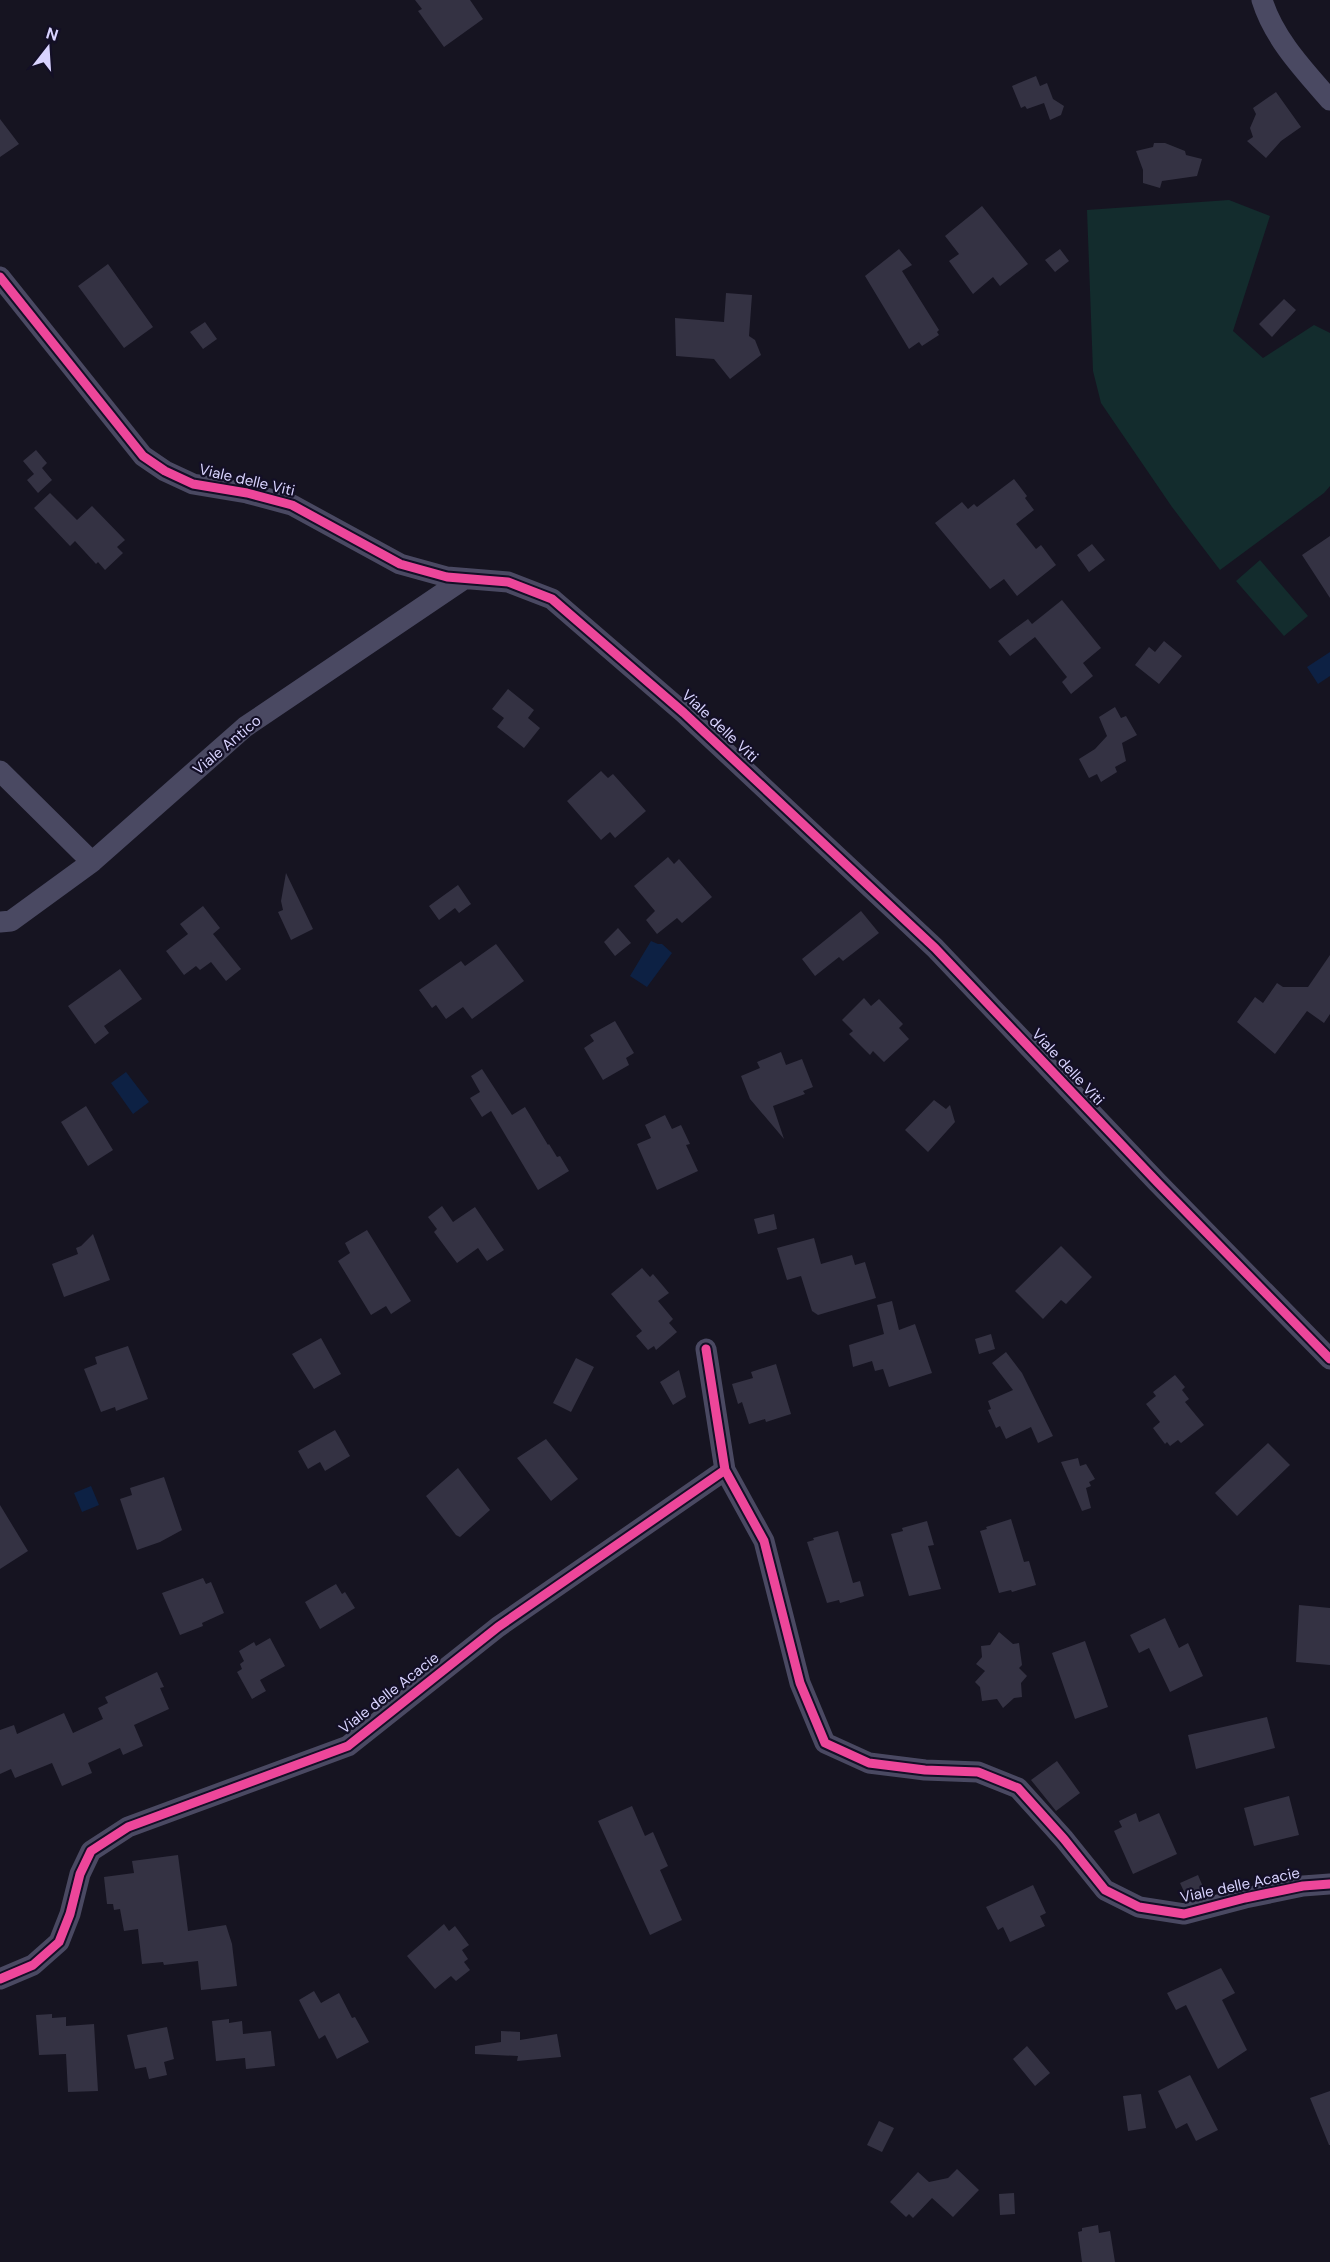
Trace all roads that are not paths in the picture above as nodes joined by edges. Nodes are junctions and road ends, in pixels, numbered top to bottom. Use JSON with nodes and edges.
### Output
{"nodes":[{"id":1,"x":1262,"y":0,"type":"edge"},
{"id":2,"x":1330,"y":100,"type":"edge"},
{"id":3,"x":0,"y":277,"type":"edge"},
{"id":4,"x":464,"y":579,"type":"junction"},
{"id":5,"x":0,"y":771,"type":"edge"},
{"id":6,"x":92,"y":862,"type":"junction"},
{"id":7,"x":0,"y":922,"type":"edge"},
{"id":8,"x":706,"y":1349,"type":"dead end"},
{"id":9,"x":1330,"y":1359,"type":"edge"},
{"id":10,"x":725,"y":1470,"type":"junction"},
{"id":11,"x":1330,"y":1884,"type":"edge"},
{"id":12,"x":0,"y":1978,"type":"edge"}],
"edges":[{"from":1,"to":2,"type":"street"},
{"from":3,"to":4,"type":"street","name":"Viale delle Viti"},
{"from":4,"to":6,"type":"street","name":"Viale Antico"},
{"from":4,"to":9,"type":"street","name":"Viale delle Viti"},
{"from":5,"to":6,"type":"street"},
{"from":6,"to":7,"type":"street","name":"Viale Antico"},
{"from":8,"to":10,"type":"street","name":"Viale delle Acacie"},
{"from":10,"to":11,"type":"street","name":"Viale delle Acacie"},
{"from":10,"to":12,"type":"street","name":"Viale delle Acacie"}]}
